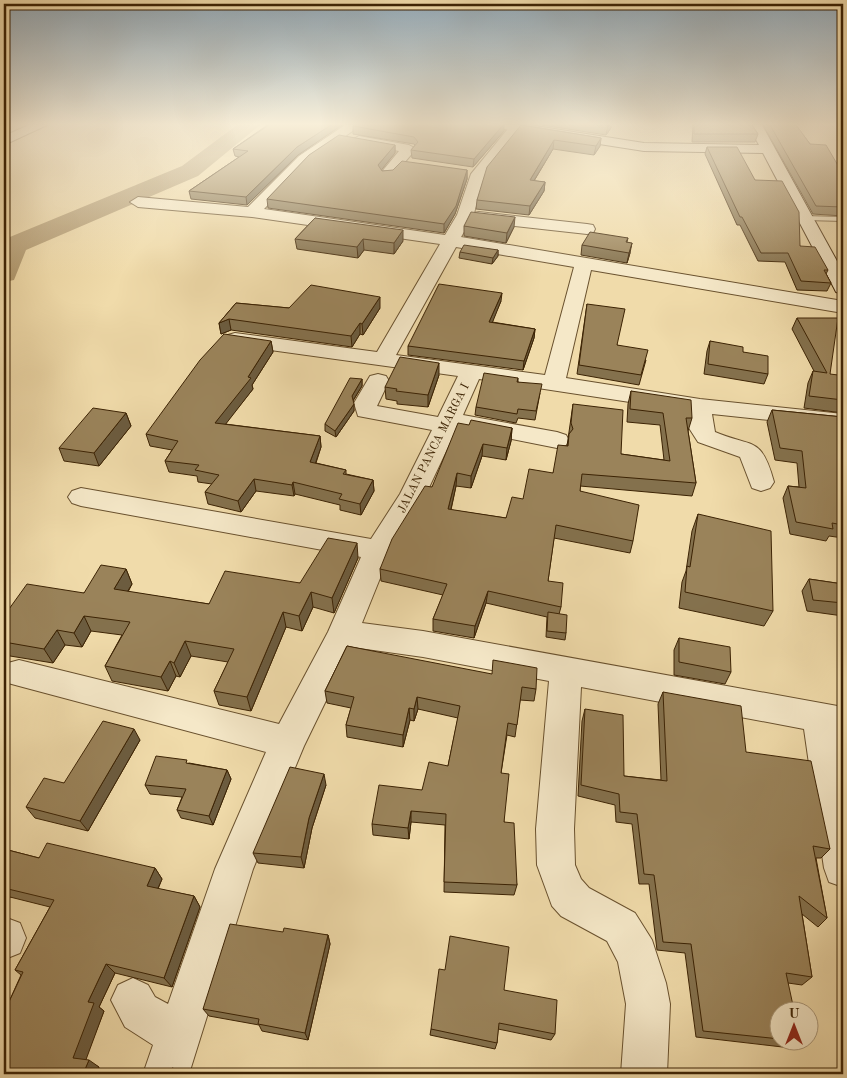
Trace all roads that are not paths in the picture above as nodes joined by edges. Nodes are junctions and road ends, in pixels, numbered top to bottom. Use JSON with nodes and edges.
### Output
{"nodes":[{"id":1,"x":288,"y":175,"type":"edge"},
{"id":2,"x":478,"y":175,"type":"edge"},
{"id":3,"x":782,"y":175,"type":"edge"},
{"id":4,"x":138,"y":202,"type":"dead end"},
{"id":5,"x":252,"y":212,"type":"junction"},
{"id":6,"x":465,"y":215,"type":"junction"},
{"id":7,"x":806,"y":218,"type":"junction"},
{"id":8,"x":843,"y":219,"type":"edge"},
{"id":9,"x":587,"y":229,"type":"dead end"},
{"id":10,"x":452,"y":241,"type":"junction"},
{"id":11,"x":584,"y":263,"type":"junction"},
{"id":12,"x":843,"y":288,"type":"edge"},
{"id":13,"x":843,"y":307,"type":"edge"},
{"id":14,"x":231,"y":338,"type":"edge"},
{"id":15,"x":380,"y":371,"type":"junction"},
{"id":16,"x":471,"y":373,"type":"junction"},
{"id":17,"x":554,"y":383,"type":"junction"},
{"id":18,"x":700,"y":406,"type":"junction"},
{"id":19,"x":447,"y":422,"type":"junction"},
{"id":20,"x":843,"y":422,"type":"edge"},
{"id":21,"x":557,"y":440,"type":"dead end"},
{"id":22,"x":761,"y":482,"type":"dead end"},
{"id":23,"x":80,"y":497,"type":"dead end"},
{"id":24,"x":378,"y":550,"type":"junction"},
{"id":25,"x":343,"y":633,"type":"junction"},
{"id":26,"x":566,"y":672,"type":"junction"},
{"id":27,"x":19,"y":673,"type":"dead end"},
{"id":28,"x":831,"y":720,"type":"edge"},
{"id":29,"x":288,"y":742,"type":"junction"},
{"id":30,"x":843,"y":868,"type":"edge"},
{"id":31,"x":132,"y":1000,"type":"dead end"},
{"id":32,"x":173,"y":1055,"type":"edge"},
{"id":33,"x":644,"y":1074,"type":"edge"}],
"edges":[{"from":1,"to":5,"type":"street"},
{"from":2,"to":6,"type":"street"},
{"from":3,"to":7,"type":"street"},
{"from":4,"to":5,"type":"street"},
{"from":5,"to":10,"type":"street"},
{"from":6,"to":9,"type":"street"},
{"from":6,"to":10,"type":"street"},
{"from":7,"to":8,"type":"lane"},
{"from":7,"to":12,"type":"street"},
{"from":10,"to":11,"type":"street"},
{"from":10,"to":15,"type":"street"},
{"from":11,"to":13,"type":"street"},
{"from":11,"to":17,"type":"street"},
{"from":14,"to":15,"type":"street","name":"JALAN PANCA MARGA I"},
{"from":15,"to":16,"type":"street","name":"JALAN PANCA MARGA I"},
{"from":15,"to":19,"type":"street"},
{"from":16,"to":17,"type":"street"},
{"from":16,"to":19,"type":"street","name":"JALAN PANCA MARGA I"},
{"from":17,"to":18,"type":"street"},
{"from":18,"to":20,"type":"street"},
{"from":18,"to":22,"type":"street"},
{"from":19,"to":21,"type":"street"},
{"from":19,"to":24,"type":"street","name":"JALAN PANCA MARGA I"},
{"from":23,"to":24,"type":"street"},
{"from":24,"to":25,"type":"street","name":"JALAN PANCA MARGA I"},
{"from":25,"to":26,"type":"street"},
{"from":25,"to":29,"type":"street","name":"JALAN PANCA MARGA I"},
{"from":26,"to":28,"type":"street"},
{"from":26,"to":33,"type":"street"},
{"from":27,"to":29,"type":"street"},
{"from":28,"to":30,"type":"street"},
{"from":29,"to":32,"type":"street","name":"JALAN PANCA MARGA I"},
{"from":31,"to":32,"type":"street"}]}
